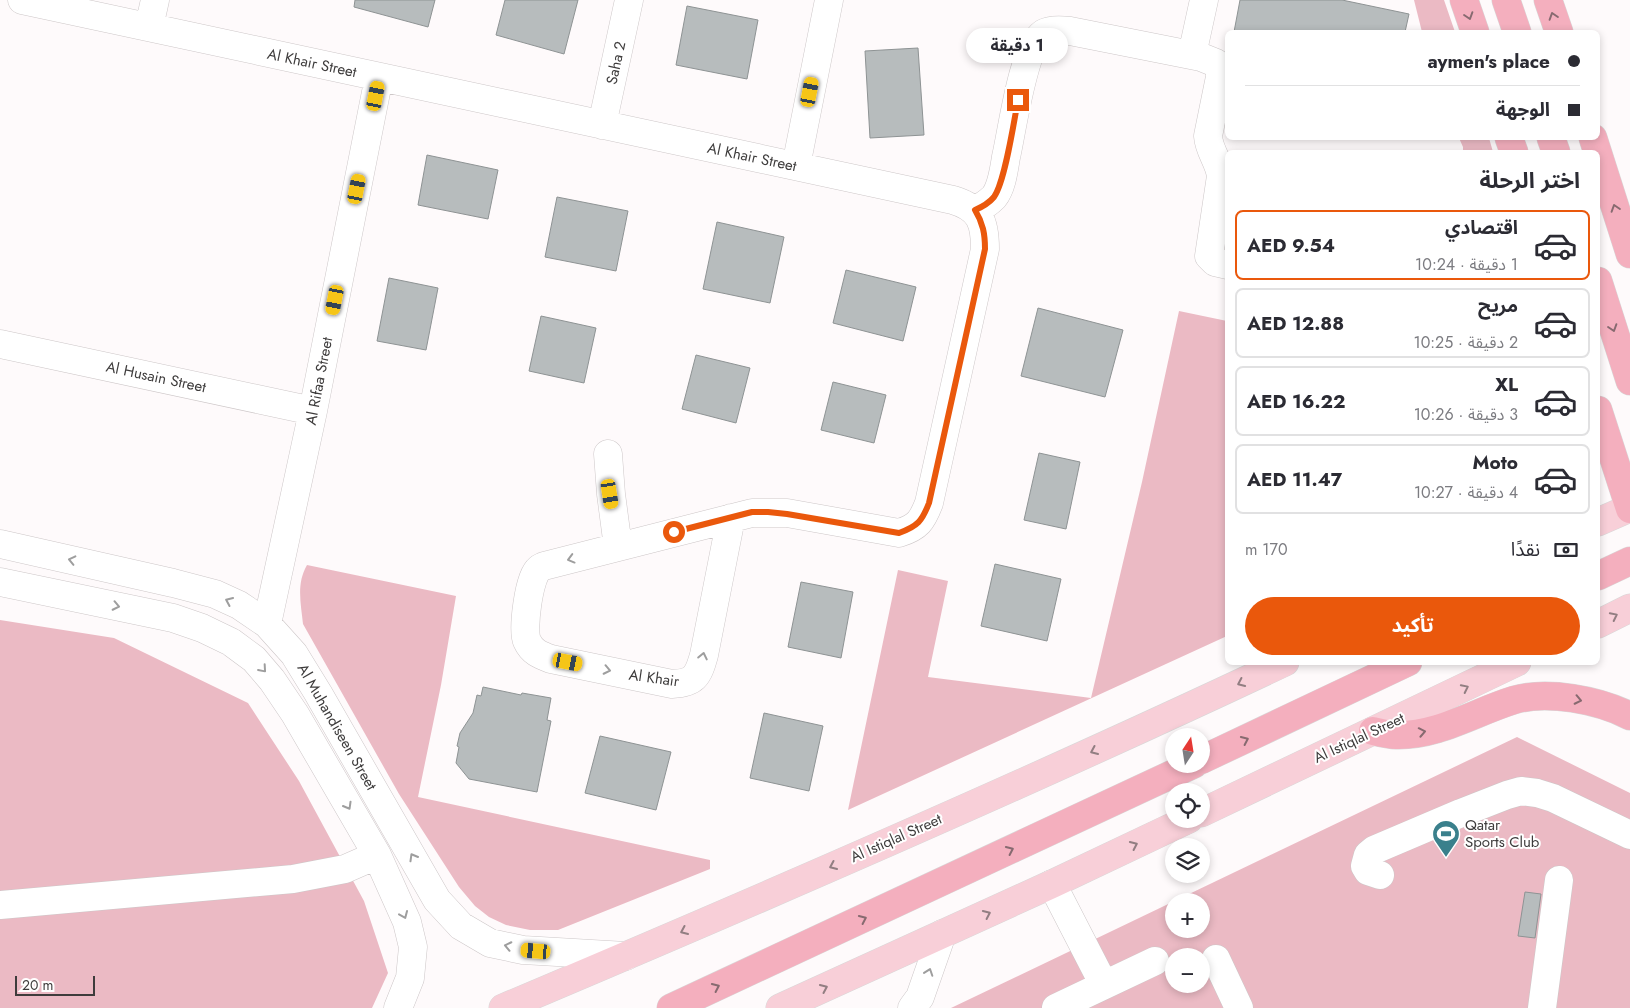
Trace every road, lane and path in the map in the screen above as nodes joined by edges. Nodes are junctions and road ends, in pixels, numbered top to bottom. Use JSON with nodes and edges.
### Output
{"nodes":[{"id":1,"x":22,"y":0,"type":"edge"},
{"id":2,"x":155,"y":0,"type":"edge"},
{"id":3,"x":629,"y":0,"type":"edge"},
{"id":4,"x":829,"y":0,"type":"edge"},
{"id":5,"x":1204,"y":0,"type":"edge"},
{"id":6,"x":1464,"y":0,"type":"edge"},
{"id":7,"x":1506,"y":0,"type":"edge"},
{"id":8,"x":1548,"y":0,"type":"edge"},
{"id":9,"x":149,"y":27,"type":"junction"},
{"id":10,"x":1474,"y":30,"type":"edge"},
{"id":11,"x":1516,"y":30,"type":"edge"},
{"id":12,"x":1557,"y":30,"type":"edge"},
{"id":13,"x":1192,"y":55,"type":"junction"},
{"id":14,"x":379,"y":78,"type":"junction"},
{"id":15,"x":602,"y":125,"type":"junction"},
{"id":16,"x":1600,"y":160,"type":"edge"},
{"id":17,"x":796,"y":166,"type":"junction"},
{"id":18,"x":1224,"y":167,"type":"edge"},
{"id":19,"x":975,"y":210,"type":"junction"},
{"id":20,"x":1630,"y":253,"type":"edge"},
{"id":21,"x":1225,"y":265,"type":"edge"},
{"id":22,"x":1600,"y":287,"type":"edge"},
{"id":23,"x":0,"y":344,"type":"edge"},
{"id":24,"x":1630,"y":381,"type":"edge"},
{"id":25,"x":313,"y":411,"type":"junction"},
{"id":26,"x":1600,"y":416,"type":"edge"},
{"id":27,"x":608,"y":454,"type":"dead end"},
{"id":28,"x":1630,"y":508,"type":"edge"},
{"id":29,"x":731,"y":518,"type":"junction"},
{"id":30,"x":1600,"y":521,"type":"edge"},
{"id":31,"x":0,"y":544,"type":"edge"},
{"id":32,"x":618,"y":547,"type":"junction"},
{"id":33,"x":1630,"y":561,"type":"edge"},
{"id":34,"x":1600,"y":575,"type":"edge"},
{"id":35,"x":0,"y":582,"type":"edge"},
{"id":36,"x":1630,"y":608,"type":"edge"},
{"id":37,"x":1600,"y":623,"type":"edge"},
{"id":38,"x":267,"y":624,"type":"junction"},
{"id":39,"x":1279,"y":665,"type":"edge"},
{"id":40,"x":1402,"y":665,"type":"edge"},
{"id":41,"x":1511,"y":665,"type":"edge"},
{"id":42,"x":1630,"y":716,"type":"edge"},
{"id":43,"x":1374,"y":731,"type":"junction"},
{"id":44,"x":1210,"y":756,"type":"edge"},
{"id":45,"x":1175,"y":773,"type":"edge"},
{"id":46,"x":1210,"y":809,"type":"edge"},
{"id":47,"x":1170,"y":828,"type":"edge"},
{"id":48,"x":1630,"y":834,"type":"edge"},
{"id":49,"x":376,"y":855,"type":"junction"},
{"id":50,"x":1380,"y":875,"type":"dead end"},
{"id":51,"x":1559,"y":880,"type":"dead end"},
{"id":52,"x":1052,"y":884,"type":"junction"},
{"id":53,"x":0,"y":905,"type":"edge"},
{"id":54,"x":942,"y":934,"type":"junction"},
{"id":55,"x":626,"y":956,"type":"junction"},
{"id":56,"x":1216,"y":959,"type":"dead end"},
{"id":57,"x":1155,"y":961,"type":"dead end"},
{"id":58,"x":1104,"y":985,"type":"junction"},
{"id":59,"x":398,"y":1008,"type":"edge"},
{"id":60,"x":503,"y":1008,"type":"edge"},
{"id":61,"x":672,"y":1008,"type":"edge"},
{"id":62,"x":780,"y":1008,"type":"edge"},
{"id":63,"x":912,"y":1008,"type":"edge"},
{"id":64,"x":1056,"y":1008,"type":"edge"},
{"id":65,"x":1239,"y":1008,"type":"edge"},
{"id":66,"x":1542,"y":1008,"type":"edge"}],
"edges":[{"from":1,"to":9,"type":"street","name":"Al Khair Street"},
{"from":2,"to":9,"type":"street"},
{"from":3,"to":15,"type":"street","name":"Saha 2"},
{"from":4,"to":17,"type":"street"},
{"from":5,"to":13,"type":"street"},
{"from":6,"to":10,"type":"highway","one_way":true},
{"from":7,"to":11,"type":"highway"},
{"from":12,"to":8,"type":"highway","one_way":true},
{"from":9,"to":14,"type":"street","name":"Al Khair Street"},
{"from":13,"to":18,"type":"street"},
{"from":13,"to":19,"type":"street"},
{"from":14,"to":15,"type":"street","name":"Al Khair Street"},
{"from":14,"to":25,"type":"street","name":"Al Rifaa Street"},
{"from":15,"to":17,"type":"street","name":"Al Khair Street"},
{"from":20,"to":16,"type":"highway","one_way":true},
{"from":17,"to":19,"type":"street","name":"Al Khair Street"},
{"from":18,"to":21,"type":"street"},
{"from":19,"to":29,"type":"street"},
{"from":22,"to":24,"type":"highway","one_way":true},
{"from":23,"to":25,"type":"street","name":"Al Husain Street"},
{"from":25,"to":38,"type":"street","name":"Al Rifaa Street"},
{"from":26,"to":28,"type":"highway"},
{"from":27,"to":32,"type":"street"},
{"from":28,"to":30,"type":"main road"},
{"from":29,"to":32,"type":"street","name":"Al Khair"},
{"from":32,"to":29,"type":"street","name":"Al Khair","one_way":true},
{"from":38,"to":31,"type":"street","name":"Al Muhandiseen Street","one_way":true},
{"from":33,"to":34,"type":"highway"},
{"from":35,"to":49,"type":"street","name":"Al Muhandiseen Street","one_way":true},
{"from":37,"to":36,"type":"main road","one_way":true},
{"from":55,"to":38,"type":"street","name":"Al Muhandiseen Street","one_way":true},
{"from":39,"to":55,"type":"main road","name":"Al Istiqlal Street","one_way":true},
{"from":44,"to":40,"type":"highway","one_way":true},
{"from":43,"to":41,"type":"main road","name":"Al Istiqlal Street","one_way":true},
{"from":43,"to":42,"type":"highway","one_way":true},
{"from":43,"to":46,"type":"main road","name":"Al Istiqlal Street"},
{"from":61,"to":45,"type":"highway","one_way":true},
{"from":52,"to":47,"type":"main road","one_way":true},
{"from":48,"to":50,"type":"street"},
{"from":49,"to":53,"type":"street"},
{"from":49,"to":59,"type":"street","name":"Al Muhandiseen Street","one_way":true},
{"from":51,"to":66,"type":"street"},
{"from":54,"to":52,"type":"main road","one_way":true},
{"from":52,"to":58,"type":"street"},
{"from":62,"to":54,"type":"main road","one_way":true},
{"from":63,"to":54,"type":"street","one_way":true},
{"from":55,"to":60,"type":"main road","name":"Al Istiqlal Street"},
{"from":56,"to":65,"type":"street"},
{"from":57,"to":58,"type":"street"},
{"from":58,"to":64,"type":"street"}]}
